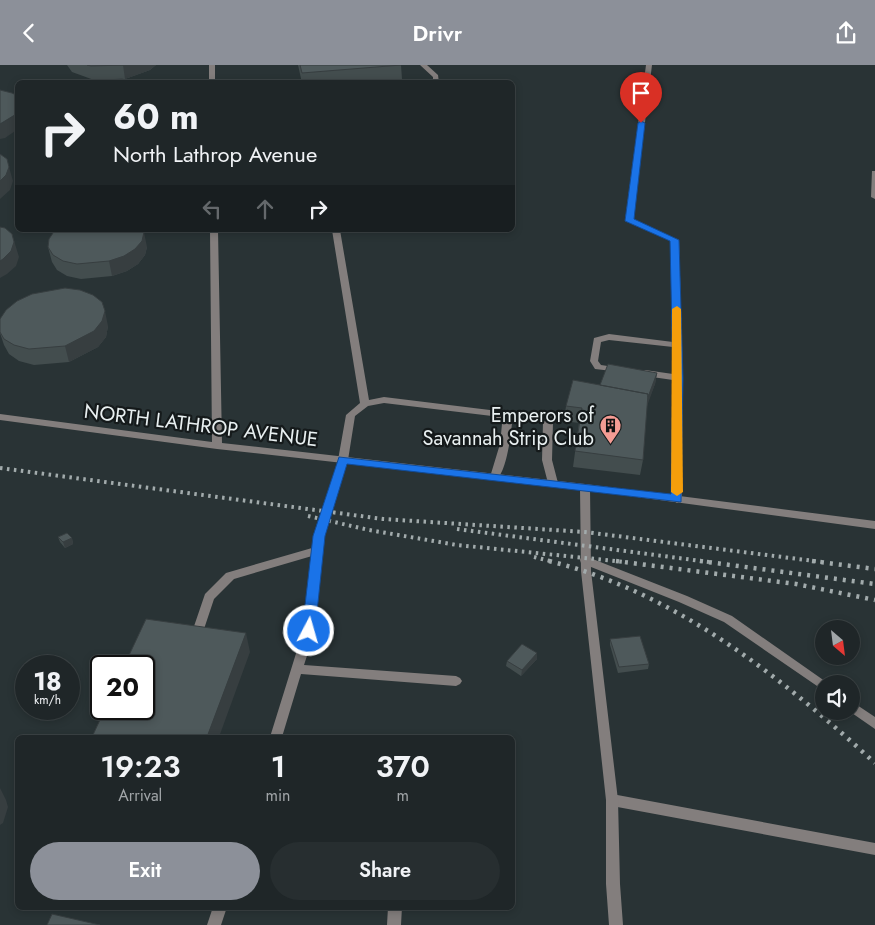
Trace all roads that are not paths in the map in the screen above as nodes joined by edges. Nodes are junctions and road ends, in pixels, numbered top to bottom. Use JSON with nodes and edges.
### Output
{"nodes":[{"id":1,"x":212,"y":65,"type":"edge"},
{"id":2,"x":423,"y":65,"type":"edge"},
{"id":3,"x":648,"y":65,"type":"edge"},
{"id":4,"x":212,"y":80,"type":"edge"},
{"id":5,"x":436,"y":80,"type":"edge"},
{"id":6,"x":875,"y":173,"type":"edge"},
{"id":7,"x":874,"y":188,"type":"edge"},
{"id":8,"x":875,"y":197,"type":"edge"},
{"id":9,"x":214,"y":232,"type":"edge"},
{"id":10,"x":336,"y":232,"type":"edge"},
{"id":11,"x":678,"y":345,"type":"junction"},
{"id":12,"x":678,"y":378,"type":"junction"},
{"id":13,"x":365,"y":404,"type":"junction"},
{"id":14,"x":0,"y":417,"type":"edge"},
{"id":15,"x":548,"y":422,"type":"dead end"},
{"id":16,"x":217,"y":446,"type":"junction"},
{"id":17,"x":343,"y":460,"type":"junction"},
{"id":18,"x":495,"y":477,"type":"junction"},
{"id":19,"x":553,"y":483,"type":"junction"},
{"id":20,"x":585,"y":487,"type":"junction"},
{"id":21,"x":677,"y":499,"type":"junction"},
{"id":22,"x":875,"y":525,"type":"edge"},
{"id":23,"x":317,"y":551,"type":"junction"},
{"id":24,"x":585,"y":560,"type":"junction"},
{"id":25,"x":196,"y":639,"type":"edge"},
{"id":26,"x":297,"y":669,"type":"junction"},
{"id":27,"x":815,"y":679,"type":"edge"},
{"id":28,"x":456,"y":681,"type":"dead end"},
{"id":29,"x":860,"y":713,"type":"edge"},
{"id":30,"x":875,"y":724,"type":"edge"},
{"id":31,"x":277,"y":735,"type":"edge"},
{"id":32,"x":612,"y":800,"type":"junction"},
{"id":33,"x":875,"y":849,"type":"edge"},
{"id":34,"x":219,"y":910,"type":"edge"},
{"id":35,"x":395,"y":910,"type":"edge"},
{"id":36,"x":214,"y":925,"type":"edge"},
{"id":37,"x":394,"y":925,"type":"edge"},
{"id":38,"x":616,"y":925,"type":"edge"}],
"edges":[{"from":1,"to":4,"type":"street"},
{"from":2,"to":5,"type":"street"},
{"from":3,"to":11,"type":"street"},
{"from":6,"to":7,"type":"street"},
{"from":7,"to":8,"type":"street"},
{"from":9,"to":16,"type":"street"},
{"from":10,"to":13,"type":"street"},
{"from":11,"to":12,"type":"street"},
{"from":11,"to":12,"type":"street"},
{"from":12,"to":21,"type":"street"},
{"from":13,"to":17,"type":"street"},
{"from":13,"to":18,"type":"street"},
{"from":14,"to":16,"type":"street","name":"NORTH LATHROP AVENUE"},
{"from":15,"to":19,"type":"street"},
{"from":16,"to":17,"type":"street","name":"NORTH LATHROP AVENUE"},
{"from":17,"to":18,"type":"street","name":"NORTH LATHROP AVENUE"},
{"from":17,"to":23,"type":"street"},
{"from":18,"to":19,"type":"street","name":"NORTH LATHROP AVENUE"},
{"from":19,"to":20,"type":"street","name":"NORTH LATHROP AVENUE"},
{"from":20,"to":21,"type":"street","name":"NORTH LATHROP AVENUE"},
{"from":20,"to":24,"type":"street"},
{"from":21,"to":22,"type":"street","name":"NORTH LATHROP AVENUE"},
{"from":23,"to":25,"type":"street"},
{"from":23,"to":26,"type":"street"},
{"from":24,"to":27,"type":"street"},
{"from":24,"to":32,"type":"street"},
{"from":26,"to":28,"type":"street"},
{"from":26,"to":31,"type":"street"},
{"from":29,"to":30,"type":"street"},
{"from":32,"to":33,"type":"street"},
{"from":32,"to":38,"type":"street"},
{"from":34,"to":36,"type":"street"},
{"from":35,"to":37,"type":"street"}]}
